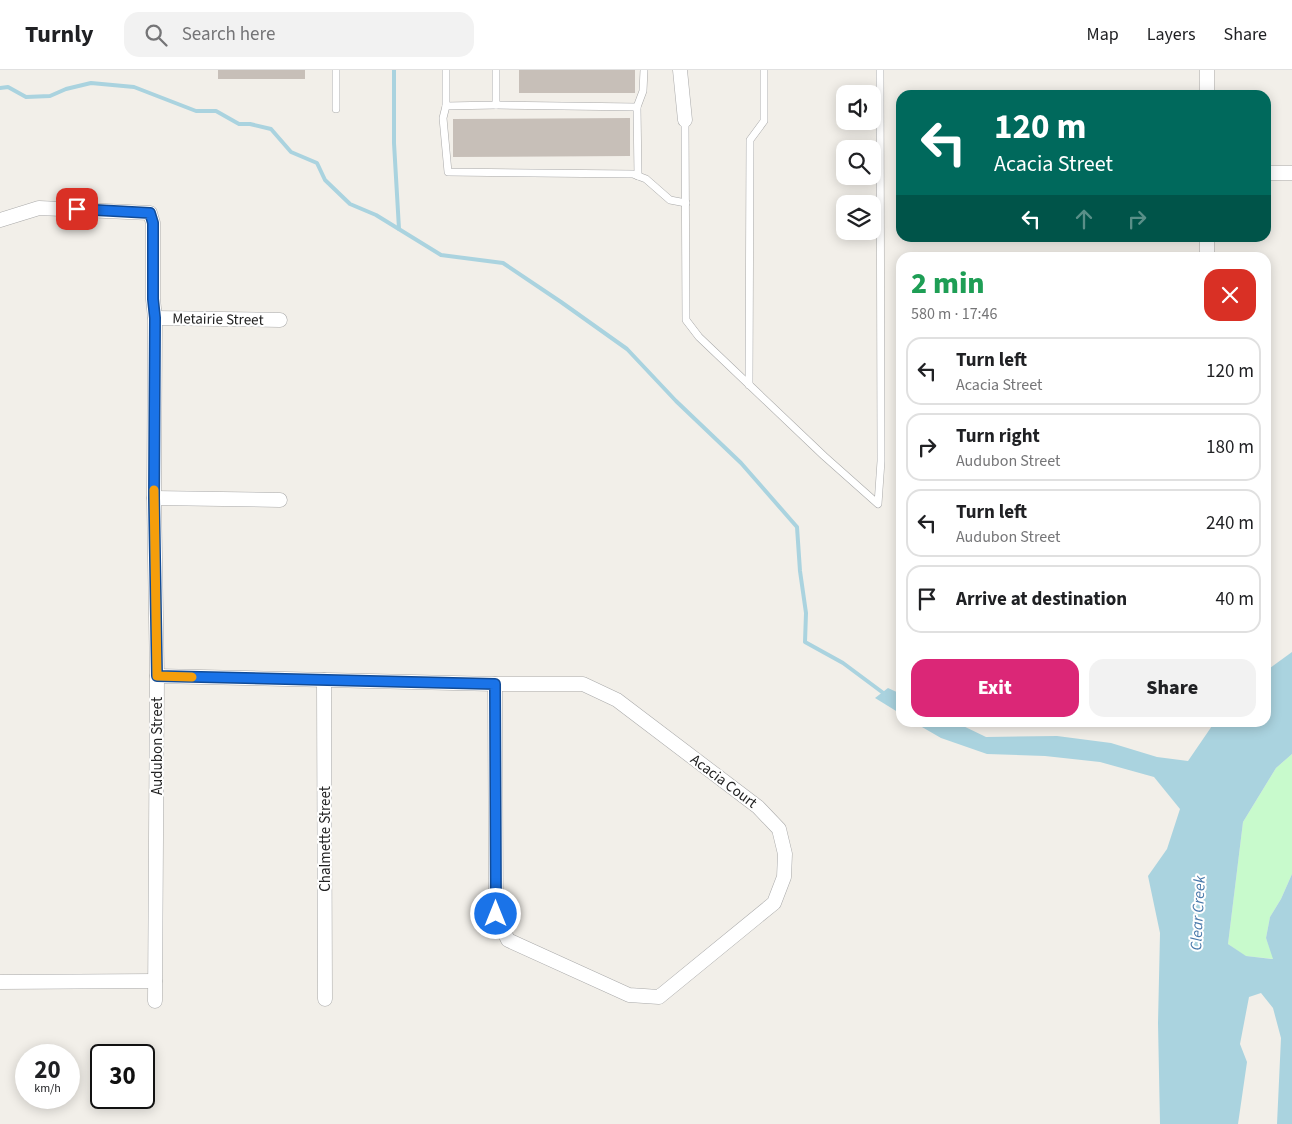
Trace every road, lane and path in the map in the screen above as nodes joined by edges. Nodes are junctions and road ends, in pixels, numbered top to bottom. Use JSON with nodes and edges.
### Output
{"nodes":[{"id":1,"x":336,"y":70,"type":"edge"},
{"id":2,"x":446,"y":70,"type":"edge"},
{"id":3,"x":496,"y":70,"type":"edge"},
{"id":4,"x":644,"y":70,"type":"edge"},
{"id":5,"x":680,"y":70,"type":"edge"},
{"id":6,"x":764,"y":70,"type":"edge"},
{"id":7,"x":880,"y":70,"type":"edge"},
{"id":8,"x":1207,"y":70,"type":"edge"},
{"id":9,"x":1207,"y":90,"type":"edge"},
{"id":10,"x":496,"y":105,"type":"junction"},
{"id":11,"x":446,"y":106,"type":"junction"},
{"id":12,"x":637,"y":107,"type":"junction"},
{"id":13,"x":336,"y":109,"type":"dead end"},
{"id":14,"x":685,"y":120,"type":"joint"},
{"id":15,"x":1271,"y":173,"type":"edge"},
{"id":16,"x":1292,"y":173,"type":"edge"},
{"id":17,"x":638,"y":176,"type":"junction"},
{"id":18,"x":686,"y":203,"type":"junction"},
{"id":19,"x":0,"y":220,"type":"edge"},
{"id":20,"x":155,"y":318,"type":"junction"},
{"id":21,"x":280,"y":320,"type":"dead end"},
{"id":22,"x":749,"y":384,"type":"junction"},
{"id":23,"x":154,"y":498,"type":"junction"},
{"id":24,"x":280,"y":500,"type":"dead end"},
{"id":25,"x":157,"y":676,"type":"junction"},
{"id":26,"x":324,"y":680,"type":"junction"},
{"id":27,"x":495,"y":684,"type":"junction"},
{"id":28,"x":155,"y":981,"type":"junction"},
{"id":29,"x":0,"y":982,"type":"edge"},
{"id":30,"x":325,"y":999,"type":"dead end"},
{"id":31,"x":155,"y":1001,"type":"dead end"}],
"edges":[{"from":1,"to":13,"type":"lane"},
{"from":2,"to":11,"type":"lane"},
{"from":3,"to":10,"type":"lane"},
{"from":4,"to":12,"type":"lane"},
{"from":5,"to":14,"type":"street"},
{"from":6,"to":22,"type":"lane"},
{"from":7,"to":22,"type":"lane"},
{"from":8,"to":9,"type":"street"},
{"from":10,"to":11,"type":"lane"},
{"from":10,"to":12,"type":"lane"},
{"from":11,"to":17,"type":"lane"},
{"from":12,"to":17,"type":"lane"},
{"from":14,"to":18,"type":"lane"},
{"from":15,"to":16,"type":"street"},
{"from":17,"to":18,"type":"lane"},
{"from":18,"to":22,"type":"lane"},
{"from":19,"to":20,"type":"street","name":"Audubon Street"},
{"from":20,"to":21,"type":"street","name":"Metairie Street"},
{"from":20,"to":23,"type":"street","name":"Audubon Street"},
{"from":23,"to":24,"type":"street"},
{"from":23,"to":25,"type":"street","name":"Audubon Street"},
{"from":25,"to":26,"type":"street","name":"Acacia Court"},
{"from":25,"to":28,"type":"street","name":"Audubon Street"},
{"from":26,"to":27,"type":"street","name":"Acacia Court"},
{"from":26,"to":30,"type":"street","name":"Chalmette Street"},
{"from":27,"to":27,"type":"street","name":"Acacia Court"},
{"from":28,"to":29,"type":"street"},
{"from":28,"to":31,"type":"street","name":"Audubon Street"}]}
